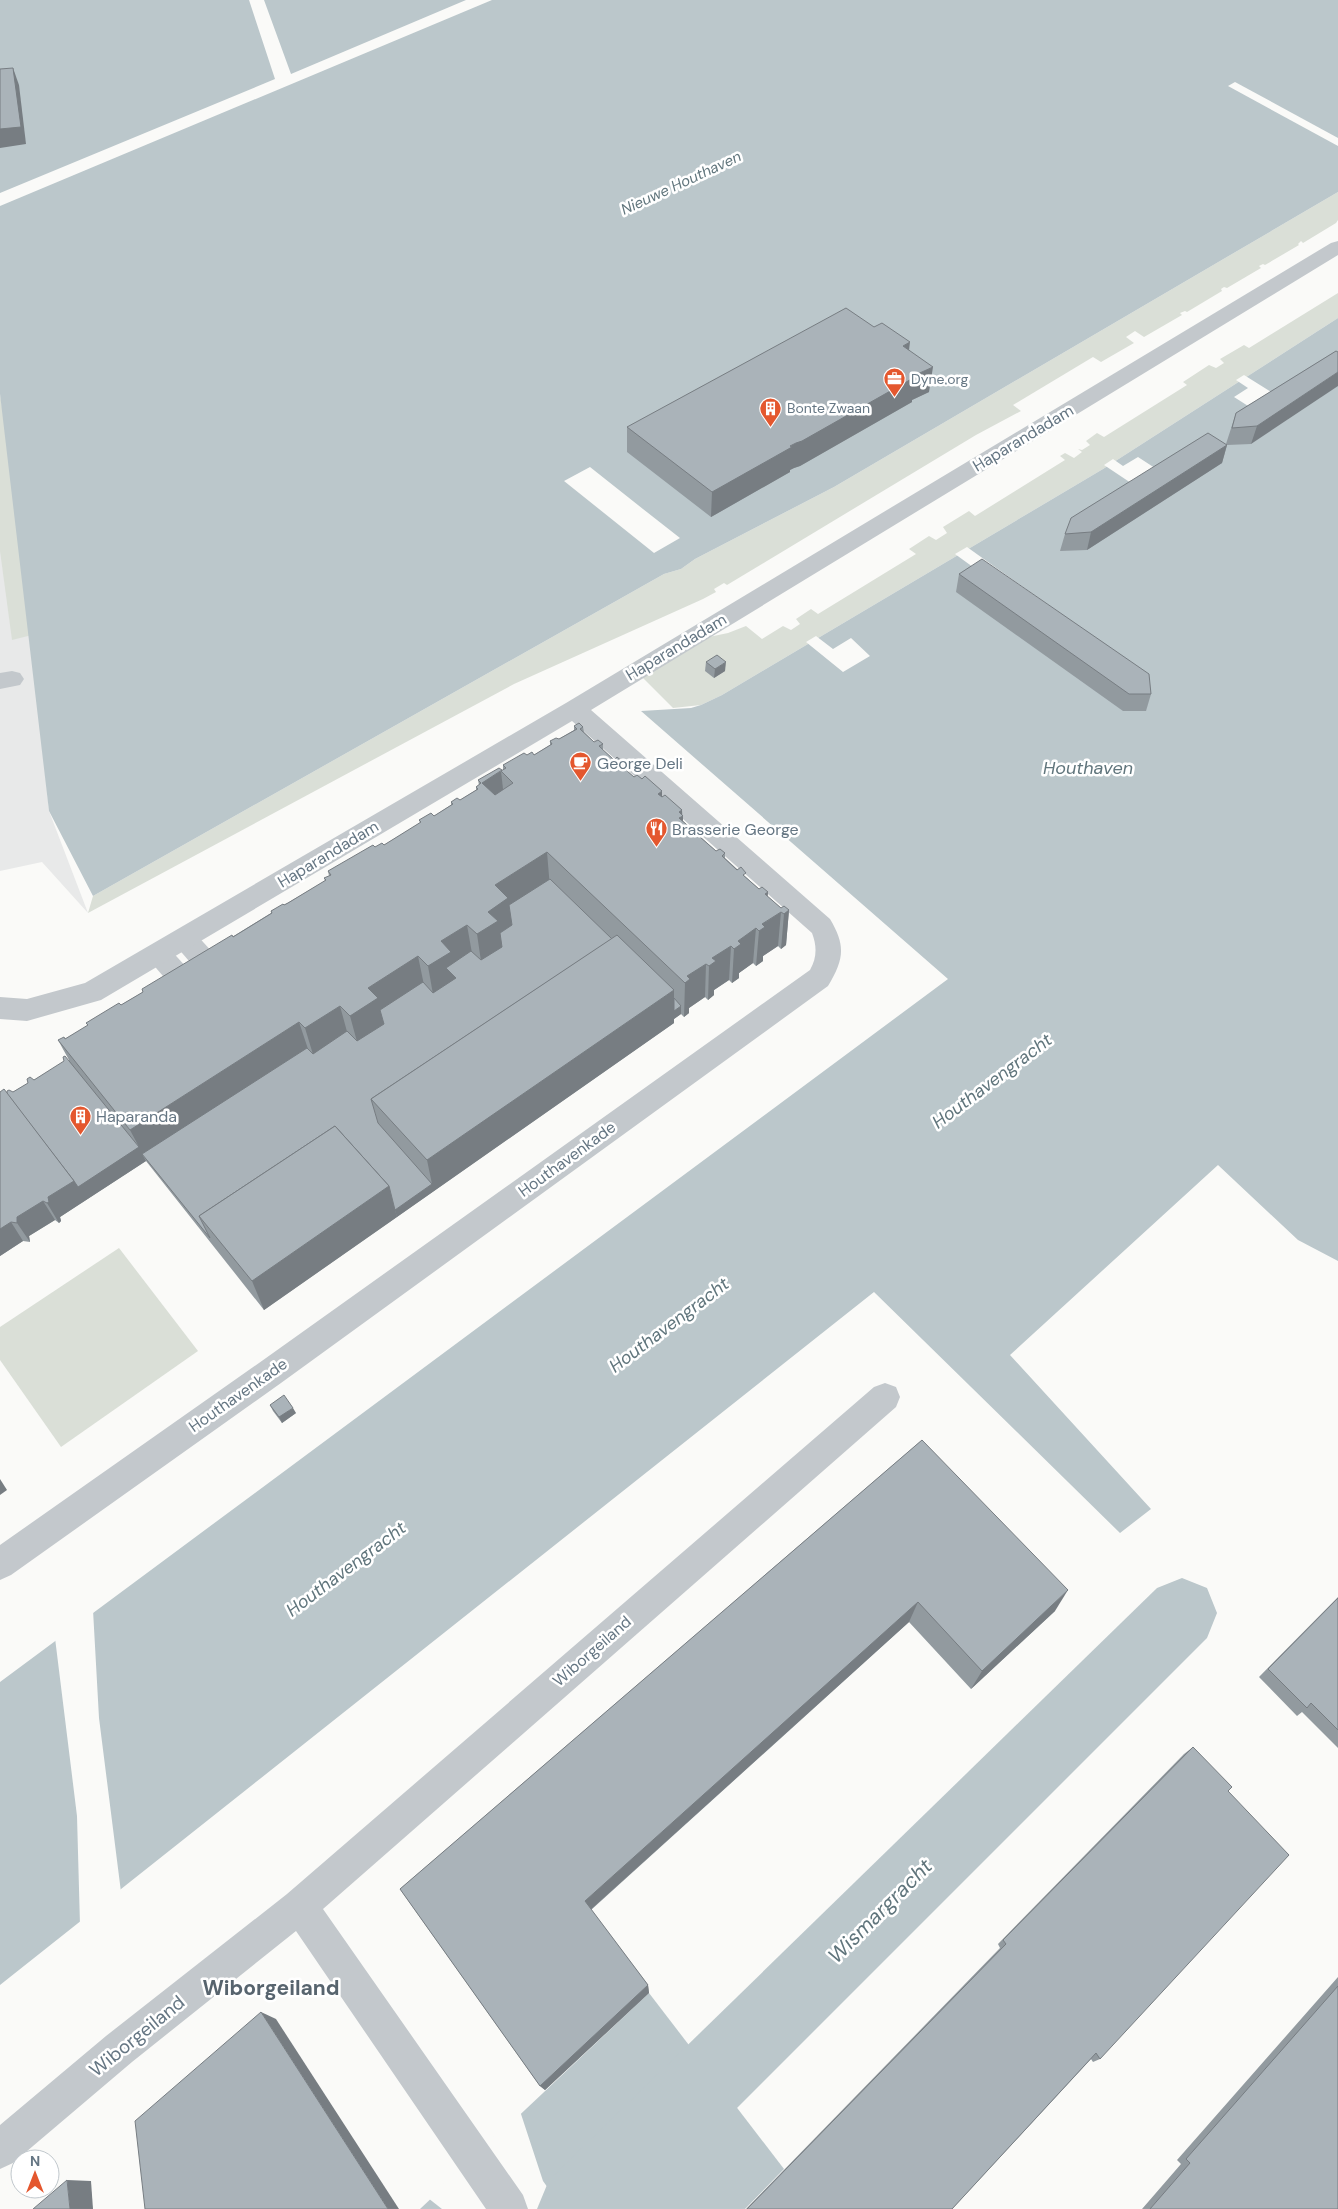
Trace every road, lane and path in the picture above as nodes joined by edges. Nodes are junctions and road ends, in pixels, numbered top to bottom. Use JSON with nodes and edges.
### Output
{"nodes":[{"id":1,"x":1338,"y":247,"type":"edge"},
{"id":2,"x":574,"y":709,"type":"junction"},
{"id":3,"x":185,"y":938,"type":"junction"},
{"id":4,"x":159,"y":954,"type":"junction"},
{"id":5,"x":227,"y":986,"type":"edge"},
{"id":6,"x":201,"y":1002,"type":"edge"},
{"id":7,"x":0,"y":1008,"type":"edge"},
{"id":8,"x":885,"y":1397,"type":"dead end"},
{"id":9,"x":0,"y":1564,"type":"edge"},
{"id":10,"x":299,"y":1906,"type":"junction"},
{"id":11,"x":0,"y":2150,"type":"edge"},
{"id":12,"x":509,"y":2209,"type":"edge"}],
"edges":[{"from":1,"to":2,"type":"street","name":"Haparandadam"},
{"from":2,"to":3,"type":"street","name":"Haparandadam"},
{"from":2,"to":9,"type":"street","name":"Houthavenkade"},
{"from":3,"to":4,"type":"street","name":"Haparandadam"},
{"from":3,"to":5,"type":"street"},
{"from":4,"to":6,"type":"street"},
{"from":4,"to":7,"type":"street","name":"Haparandadam"},
{"from":8,"to":10,"type":"street","name":"Wiborgeiland"},
{"from":10,"to":11,"type":"street","name":"Wiborgeiland"},
{"from":10,"to":12,"type":"street"}]}
